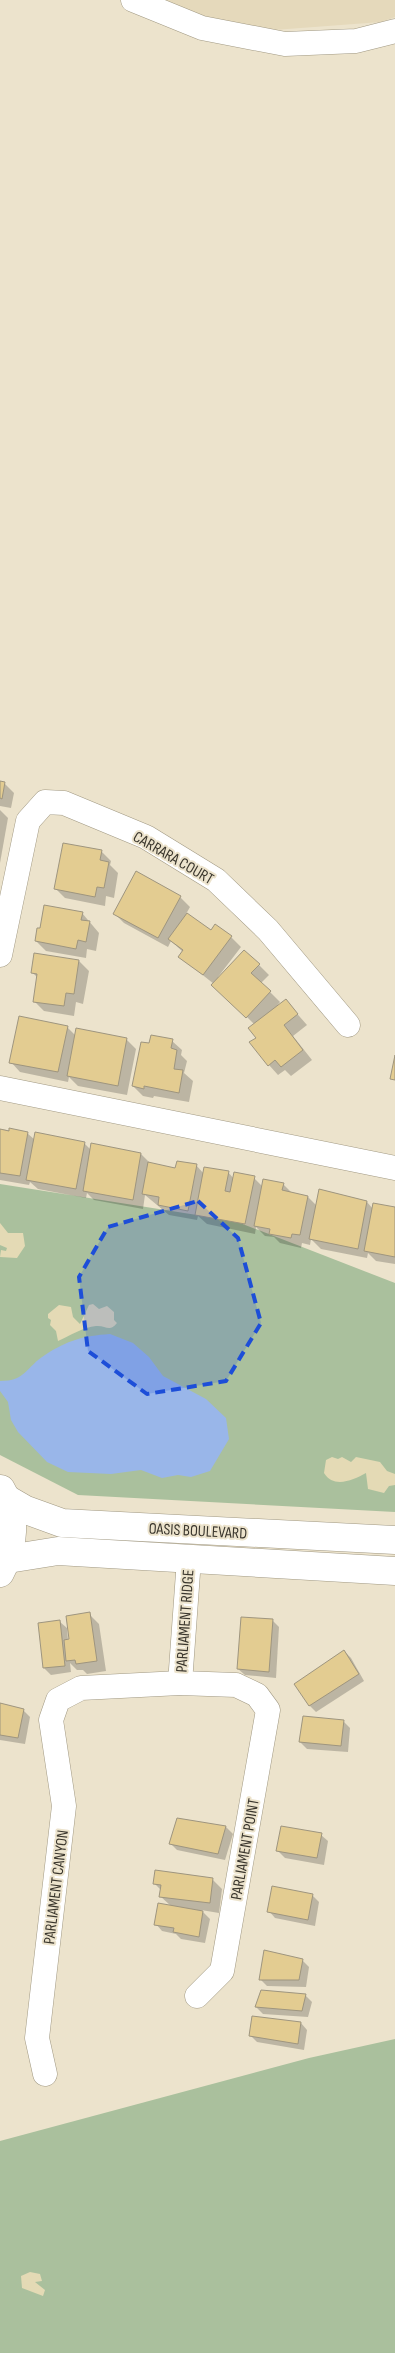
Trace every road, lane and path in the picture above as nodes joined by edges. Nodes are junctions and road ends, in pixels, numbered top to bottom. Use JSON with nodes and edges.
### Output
{"nodes":[{"id":1,"x":133,"y":0,"type":"edge"},
{"id":2,"x":395,"y":31,"type":"edge"},
{"id":3,"x":0,"y":955,"type":"edge"},
{"id":4,"x":348,"y":1025,"type":"dead end"},
{"id":5,"x":0,"y":1088,"type":"edge"},
{"id":6,"x":395,"y":1168,"type":"edge"},
{"id":7,"x":3,"y":1493,"type":"edge"},
{"id":8,"x":395,"y":1540,"type":"edge"},
{"id":9,"x":189,"y":1559,"type":"junction"},
{"id":10,"x":4,"y":1566,"type":"edge"},
{"id":11,"x":395,"y":1571,"type":"edge"},
{"id":12,"x":180,"y":1683,"type":"junction"},
{"id":13,"x":257,"y":1695,"type":"joint"},
{"id":14,"x":58,"y":1700,"type":"joint"},
{"id":15,"x":197,"y":1996,"type":"dead end"},
{"id":16,"x":45,"y":2074,"type":"dead end"}],
"edges":[{"from":1,"to":2,"type":"street"},
{"from":3,"to":4,"type":"street","name":"CARRARA COURT"},
{"from":5,"to":6,"type":"street"},
{"from":7,"to":8,"type":"main road","name":"OASIS BOULEVARD"},
{"from":7,"to":10,"type":"main road","name":"OASIS BOULEVARD"},
{"from":9,"to":10,"type":"main road","name":"OASIS BOULEVARD"},
{"from":9,"to":11,"type":"main road","name":"OASIS BOULEVARD"},
{"from":9,"to":12,"type":"street","name":"PARLIAMENT RIDGE"},
{"from":12,"to":13,"type":"street","name":"PARLIAMENT RIDGE"},
{"from":12,"to":14,"type":"street","name":"PARLIAMENT RIDGE"},
{"from":13,"to":15,"type":"street","name":"PARLIAMENT POINT"},
{"from":14,"to":16,"type":"street","name":"PARLIAMENT CANYON"}]}
